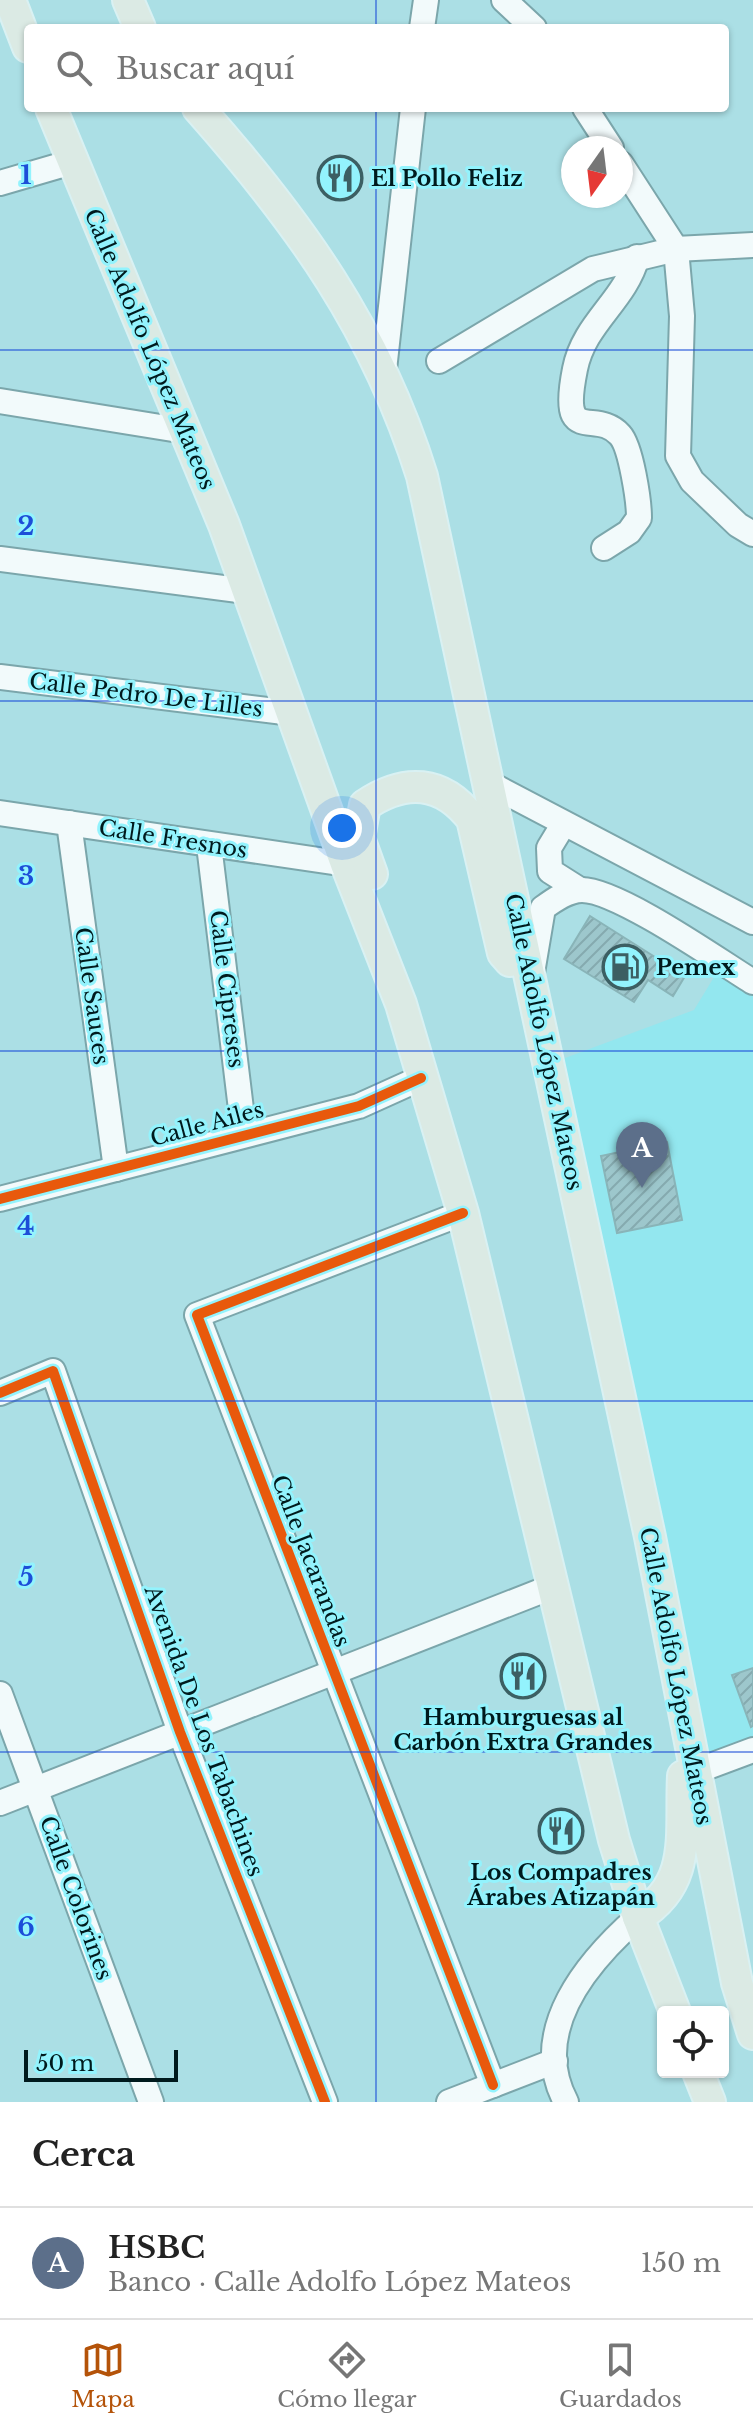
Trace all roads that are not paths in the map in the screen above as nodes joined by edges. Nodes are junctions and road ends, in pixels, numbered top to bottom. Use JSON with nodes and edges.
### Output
{"nodes":[{"id":1,"x":10,"y":0,"type":"edge"},
{"id":2,"x":128,"y":0,"type":"edge"},
{"id":3,"x":504,"y":0,"type":"edge"},
{"id":4,"x":427,"y":1,"type":"edge"},
{"id":5,"x":138,"y":24,"type":"edge"},
{"id":6,"x":423,"y":24,"type":"edge"},
{"id":7,"x":530,"y":24,"type":"edge"},
{"id":8,"x":24,"y":37,"type":"edge"},
{"id":9,"x":53,"y":112,"type":"edge"},
{"id":10,"x":202,"y":112,"type":"edge"},
{"id":11,"x":413,"y":112,"type":"edge"},
{"id":12,"x":588,"y":112,"type":"edge"},
{"id":13,"x":603,"y":136,"type":"edge"},
{"id":14,"x":72,"y":162,"type":"junction"},
{"id":15,"x":0,"y":183,"type":"edge"},
{"id":16,"x":633,"y":183,"type":"edge"},
{"id":17,"x":753,"y":245,"type":"edge"},
{"id":18,"x":676,"y":249,"type":"junction"},
{"id":19,"x":637,"y":257,"type":"junction"},
{"id":20,"x":439,"y":361,"type":"dead end"},
{"id":21,"x":384,"y":370,"type":"junction"},
{"id":22,"x":0,"y":401,"type":"edge"},
{"id":23,"x":185,"y":431,"type":"junction"},
{"id":24,"x":753,"y":534,"type":"edge"},
{"id":25,"x":604,"y":548,"type":"dead end"},
{"id":26,"x":0,"y":559,"type":"edge"},
{"id":27,"x":246,"y":591,"type":"junction"},
{"id":28,"x":0,"y":677,"type":"edge"},
{"id":29,"x":292,"y":713,"type":"junction"},
{"id":30,"x":490,"y":784,"type":"junction"},
{"id":31,"x":0,"y":813,"type":"edge"},
{"id":32,"x":69,"y":823,"type":"junction"},
{"id":33,"x":563,"y":825,"type":"junction"},
{"id":34,"x":209,"y":845,"type":"junction"},
{"id":35,"x":346,"y":864,"type":"junction"},
{"id":36,"x":580,"y":890,"type":"junction"},
{"id":37,"x":753,"y":922,"type":"edge"},
{"id":38,"x":753,"y":982,"type":"edge"},
{"id":39,"x":530,"y":983,"type":"junction"},
{"id":40,"x":401,"y":1004,"type":"junction"},
{"id":41,"x":421,"y":1078,"type":"junction"},
{"id":42,"x":244,"y":1134,"type":"junction"},
{"id":43,"x":116,"y":1169,"type":"junction"},
{"id":44,"x":0,"y":1199,"type":"edge"},
{"id":45,"x":463,"y":1213,"type":"junction"},
{"id":46,"x":0,"y":1393,"type":"edge"},
{"id":47,"x":554,"y":1586,"type":"junction"},
{"id":48,"x":332,"y":1673,"type":"junction"},
{"id":49,"x":0,"y":1694,"type":"edge"},
{"id":50,"x":686,"y":1731,"type":"junction"},
{"id":51,"x":180,"y":1732,"type":"junction"},
{"id":52,"x":753,"y":1750,"type":"edge"},
{"id":53,"x":694,"y":1772,"type":"junction"},
{"id":54,"x":36,"y":1789,"type":"junction"},
{"id":55,"x":0,"y":1803,"type":"edge"},
{"id":56,"x":638,"y":1917,"type":"junction"},
{"id":57,"x":673,"y":2006,"type":"edge"},
{"id":58,"x":753,"y":2034,"type":"edge"},
{"id":59,"x":555,"y":2061,"type":"junction"},
{"id":60,"x":700,"y":2078,"type":"edge"},
{"id":61,"x":493,"y":2085,"type":"junction"},
{"id":62,"x":151,"y":2102,"type":"edge"},
{"id":63,"x":325,"y":2102,"type":"edge"},
{"id":64,"x":449,"y":2102,"type":"edge"},
{"id":65,"x":566,"y":2102,"type":"edge"},
{"id":66,"x":710,"y":2102,"type":"edge"}],
"edges":[{"from":1,"to":8,"type":"main road"},
{"from":2,"to":5,"type":"main road"},
{"from":3,"to":7,"type":"street"},
{"from":4,"to":6,"type":"street"},
{"from":9,"to":14,"type":"main road","name":"Calle Adolfo López Mateos"},
{"from":10,"to":21,"type":"main road","name":"Calle Adolfo López Mateos"},
{"from":11,"to":21,"type":"street"},
{"from":12,"to":13,"type":"street"},
{"from":14,"to":15,"type":"street"},
{"from":14,"to":23,"type":"main road","name":"Calle Adolfo López Mateos"},
{"from":16,"to":18,"type":"street"},
{"from":17,"to":18,"type":"street"},
{"from":18,"to":19,"type":"street"},
{"from":18,"to":24,"type":"street"},
{"from":19,"to":20,"type":"street"},
{"from":19,"to":25,"type":"street"},
{"from":21,"to":30,"type":"main road","name":"Calle Adolfo López Mateos"},
{"from":22,"to":23,"type":"street"},
{"from":23,"to":27,"type":"main road","name":"Calle Adolfo López Mateos"},
{"from":26,"to":27,"type":"street"},
{"from":27,"to":29,"type":"main road","name":"Calle Adolfo López Mateos"},
{"from":28,"to":29,"type":"street","name":"Calle Pedro De Lilles"},
{"from":29,"to":35,"type":"main road","name":"Calle Adolfo López Mateos"},
{"from":30,"to":33,"type":"street"},
{"from":30,"to":39,"type":"main road","name":"Calle Adolfo López Mateos"},
{"from":31,"to":32,"type":"street","name":"Calle Fresnos"},
{"from":32,"to":34,"type":"street","name":"Calle Fresnos"},
{"from":32,"to":43,"type":"street","name":"Calle Sauces"},
{"from":33,"to":36,"type":"street"},
{"from":33,"to":37,"type":"street"},
{"from":34,"to":35,"type":"street","name":"Calle Fresnos"},
{"from":34,"to":42,"type":"street","name":"Calle Cipreses"},
{"from":35,"to":40,"type":"main road","name":"Calle Adolfo López Mateos"},
{"from":36,"to":38,"type":"street"},
{"from":36,"to":39,"type":"street"},
{"from":39,"to":40,"type":"main road"},
{"from":39,"to":50,"type":"main road","name":"Calle Adolfo López Mateos"},
{"from":40,"to":41,"type":"main road","name":"Calle Adolfo López Mateos"},
{"from":41,"to":42,"type":"street","name":"Calle Ailes"},
{"from":41,"to":45,"type":"main road","name":"Calle Adolfo López Mateos"},
{"from":42,"to":43,"type":"street","name":"Calle Ailes"},
{"from":43,"to":44,"type":"street","name":"Calle Ailes"},
{"from":45,"to":47,"type":"main road","name":"Calle Adolfo López Mateos"},
{"from":45,"to":48,"type":"street","name":"Calle Jacarandas"},
{"from":46,"to":51,"type":"street","name":"Avenida De Los Tabachines"},
{"from":47,"to":48,"type":"street"},
{"from":47,"to":56,"type":"main road","name":"Calle Adolfo López Mateos"},
{"from":48,"to":51,"type":"street"},
{"from":48,"to":61,"type":"street","name":"Calle Jacarandas"},
{"from":49,"to":54,"type":"street","name":"Calle Colorines"},
{"from":50,"to":53,"type":"main road","name":"Calle Adolfo López Mateos"},
{"from":50,"to":56,"type":"main road"},
{"from":51,"to":54,"type":"street"},
{"from":51,"to":63,"type":"street","name":"Avenida De Los Tabachines"},
{"from":52,"to":53,"type":"street"},
{"from":53,"to":58,"type":"main road","name":"Calle Adolfo López Mateos"},
{"from":54,"to":55,"type":"street"},
{"from":54,"to":62,"type":"street","name":"Calle Colorines"},
{"from":56,"to":57,"type":"main road","name":"Calle Adolfo López Mateos"},
{"from":56,"to":59,"type":"street"},
{"from":59,"to":61,"type":"street"},
{"from":59,"to":65,"type":"street"},
{"from":60,"to":66,"type":"main road"},
{"from":61,"to":64,"type":"street"}]}
